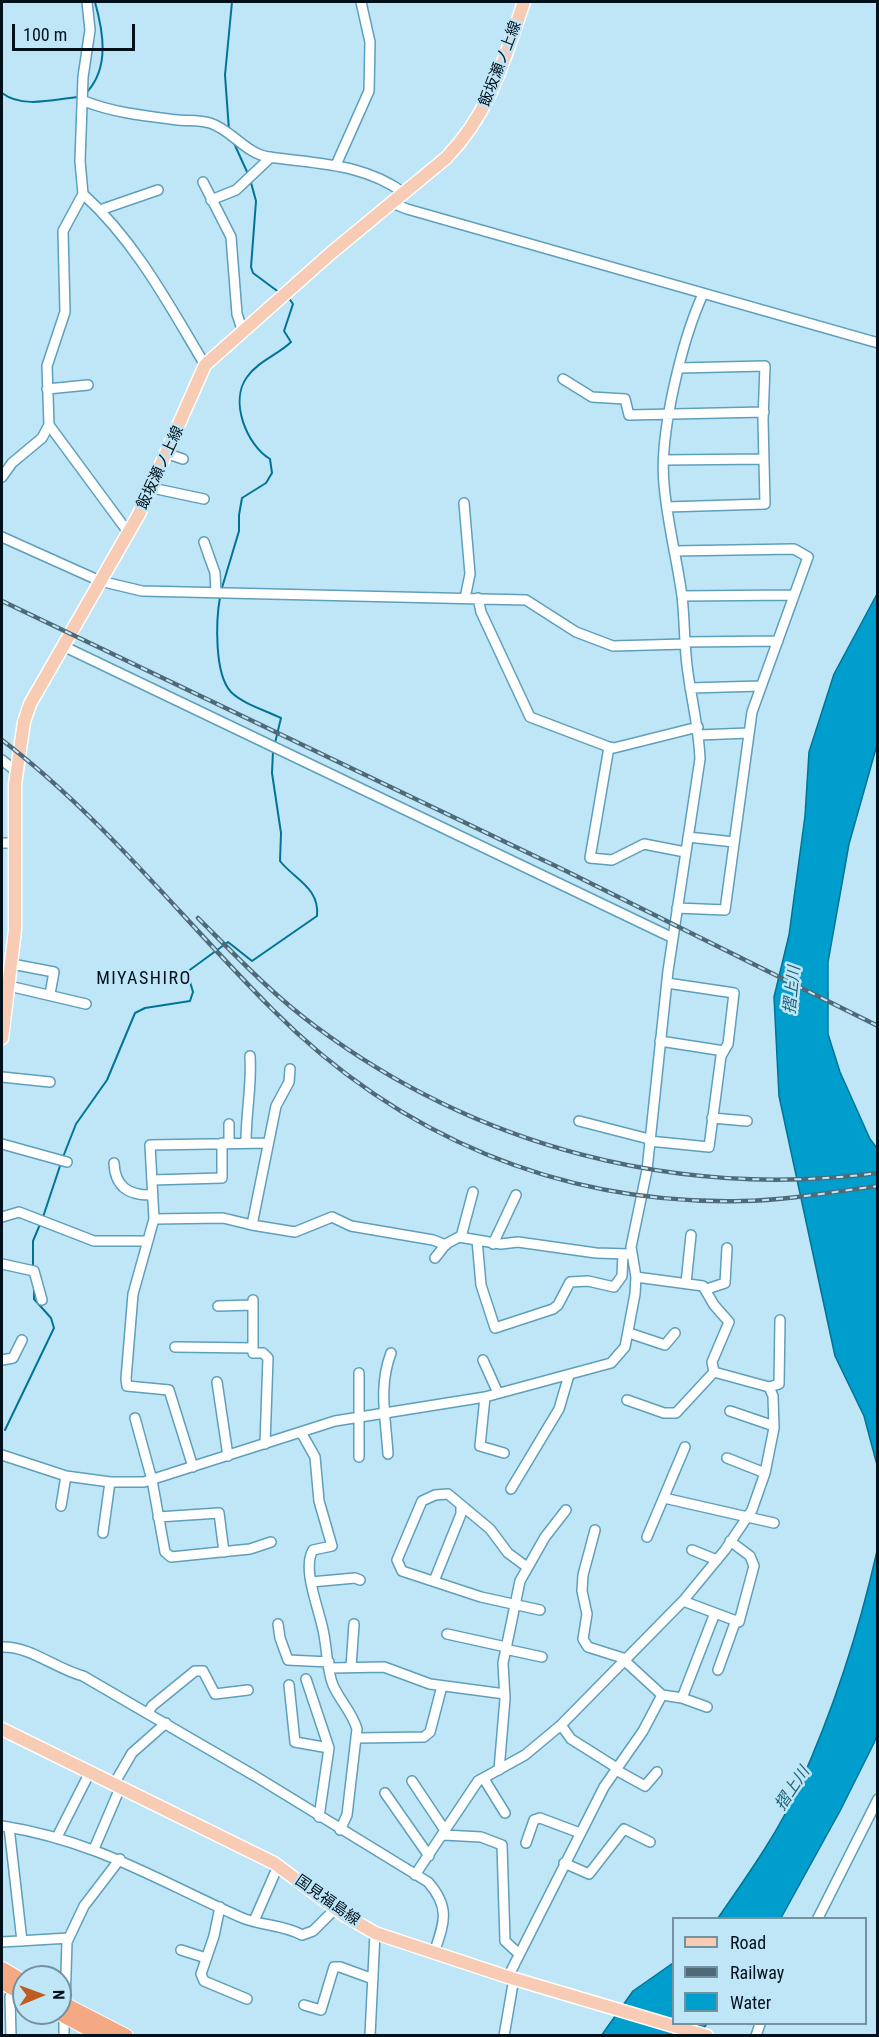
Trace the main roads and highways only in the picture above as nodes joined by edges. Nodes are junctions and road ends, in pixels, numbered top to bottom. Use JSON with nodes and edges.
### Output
{"nodes":[{"id":1,"x":524,"y":2,"type":"edge"},
{"id":2,"x":4,"y":1006,"type":"edge"},
{"id":3,"x":2,"y":1038,"type":"edge"},
{"id":4,"x":2,"y":1729,"type":"edge"},
{"id":5,"x":2,"y":1969,"type":"edge"},
{"id":6,"x":12,"y":1981,"type":"edge"},
{"id":7,"x":72,"y":2013,"type":"edge"},
{"id":8,"x":72,"y":2016,"type":"edge"},
{"id":9,"x":102,"y":2036,"type":"edge"},
{"id":10,"x":126,"y":2036,"type":"edge"},
{"id":11,"x":707,"y":2036,"type":"edge"}],
"edges":[{"from":1,"to":2,"type":"main road","name":"飯坂瀬ノ上線"},
{"from":2,"to":3,"type":"main road","name":"飯坂瀬ノ上線"},
{"from":4,"to":11,"type":"main road","name":"国見福島線"},
{"from":5,"to":6,"type":"highway"},
{"from":7,"to":10,"type":"highway"},
{"from":8,"to":9,"type":"highway"}]}
